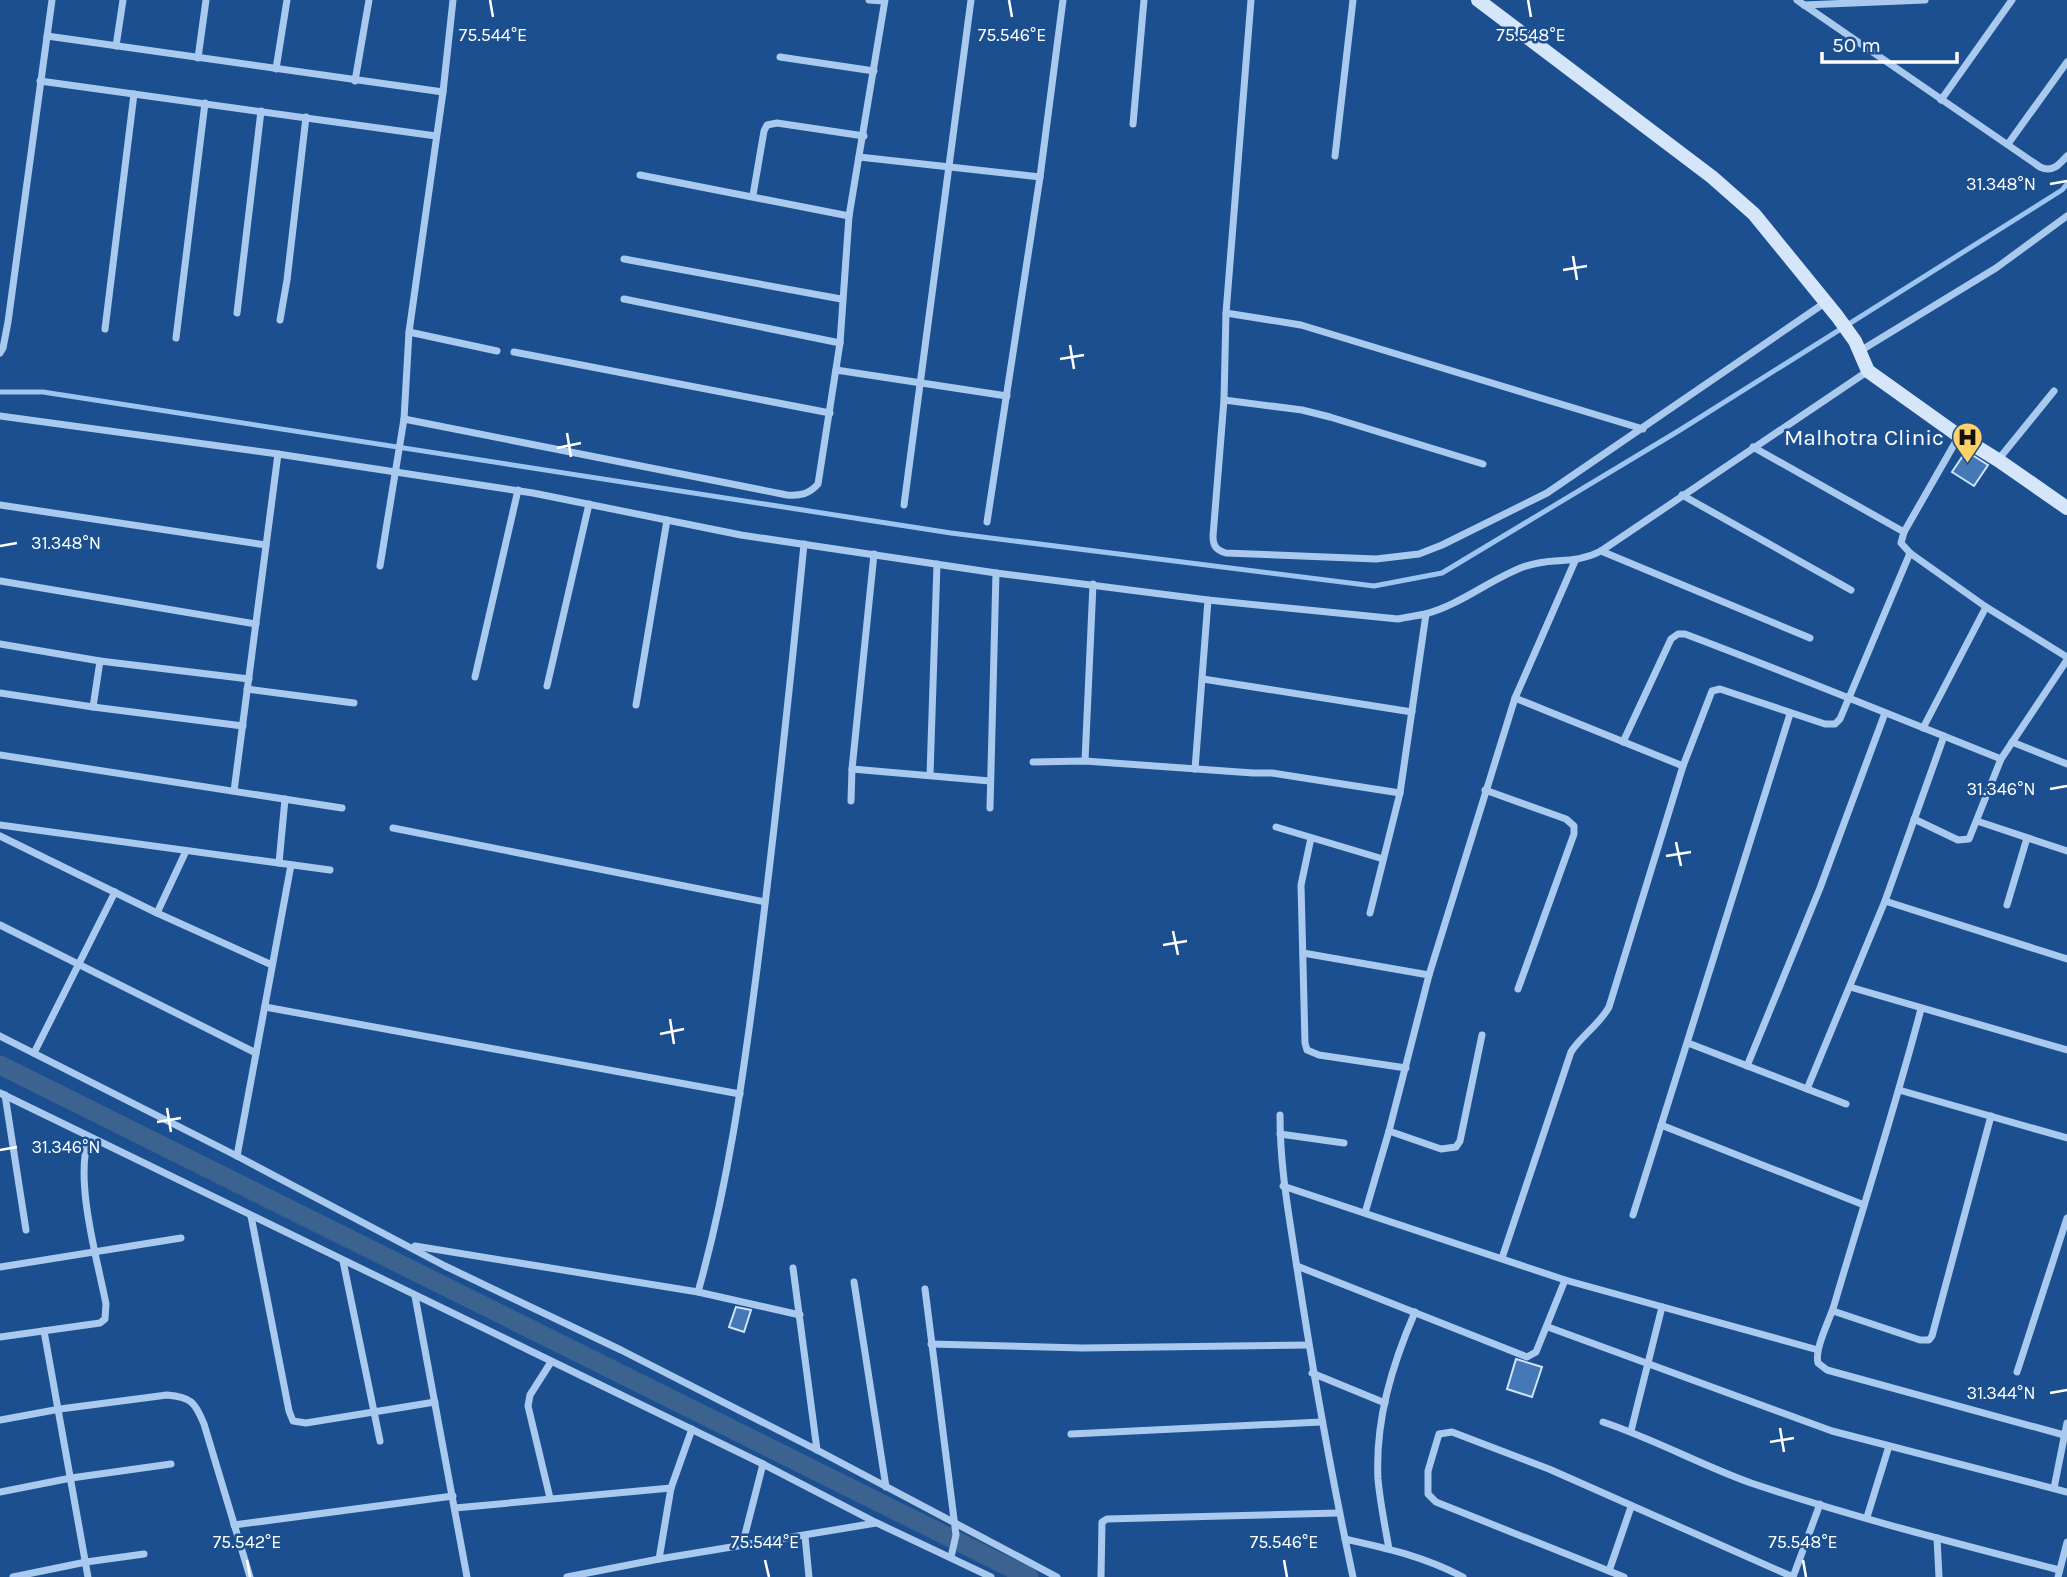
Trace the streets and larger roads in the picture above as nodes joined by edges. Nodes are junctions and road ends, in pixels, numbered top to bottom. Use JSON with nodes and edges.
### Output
{"nodes":[{"id":1,"x":52,"y":0,"type":"edge"},
{"id":2,"x":123,"y":0,"type":"edge"},
{"id":3,"x":206,"y":0,"type":"edge"},
{"id":4,"x":287,"y":0,"type":"edge"},
{"id":5,"x":369,"y":0,"type":"edge"},
{"id":6,"x":453,"y":0,"type":"edge"},
{"id":7,"x":869,"y":0,"type":"edge"},
{"id":8,"x":971,"y":0,"type":"edge"},
{"id":9,"x":1063,"y":0,"type":"edge"},
{"id":10,"x":1144,"y":0,"type":"edge"},
{"id":11,"x":1251,"y":0,"type":"edge"},
{"id":12,"x":1353,"y":0,"type":"edge"},
{"id":13,"x":1478,"y":0,"type":"edge"},
{"id":14,"x":1923,"y":0,"type":"edge"},
{"id":15,"x":2012,"y":0,"type":"edge"},
{"id":16,"x":885,"y":1,"type":"edge"},
{"id":17,"x":1800,"y":2,"type":"edge"},
{"id":18,"x":47,"y":36,"type":"junction"},
{"id":19,"x":116,"y":46,"type":"junction"},
{"id":20,"x":780,"y":57,"type":"dead end"},
{"id":21,"x":198,"y":58,"type":"junction"},
{"id":22,"x":2067,"y":62,"type":"edge"},
{"id":23,"x":276,"y":68,"type":"junction"},
{"id":24,"x":874,"y":71,"type":"junction"},
{"id":25,"x":40,"y":81,"type":"junction"},
{"id":26,"x":355,"y":81,"type":"junction"},
{"id":27,"x":443,"y":92,"type":"junction"},
{"id":28,"x":134,"y":93,"type":"junction"},
{"id":29,"x":1941,"y":100,"type":"junction"},
{"id":30,"x":205,"y":103,"type":"junction"},
{"id":31,"x":261,"y":111,"type":"junction"},
{"id":32,"x":306,"y":117,"type":"junction"},
{"id":33,"x":1133,"y":124,"type":"dead end"},
{"id":34,"x":436,"y":135,"type":"junction"},
{"id":35,"x":864,"y":136,"type":"junction"},
{"id":36,"x":2008,"y":144,"type":"junction"},
{"id":37,"x":1335,"y":156,"type":"dead end"},
{"id":38,"x":2067,"y":156,"type":"edge"},
{"id":39,"x":859,"y":157,"type":"junction"},
{"id":40,"x":950,"y":165,"type":"junction"},
{"id":41,"x":640,"y":175,"type":"dead end"},
{"id":42,"x":1040,"y":177,"type":"junction"},
{"id":43,"x":752,"y":195,"type":"junction"},
{"id":44,"x":849,"y":216,"type":"junction"},
{"id":45,"x":2067,"y":216,"type":"edge"},
{"id":46,"x":624,"y":259,"type":"dead end"},
{"id":47,"x":624,"y":299,"type":"dead end"},
{"id":48,"x":841,"y":299,"type":"junction"},
{"id":49,"x":1826,"y":302,"type":"junction"},
{"id":50,"x":237,"y":313,"type":"dead end"},
{"id":51,"x":1226,"y":313,"type":"junction"},
{"id":52,"x":280,"y":320,"type":"dead end"},
{"id":53,"x":4,"y":322,"type":"edge"},
{"id":54,"x":105,"y":329,"type":"dead end"},
{"id":55,"x":409,"y":332,"type":"junction"},
{"id":56,"x":176,"y":338,"type":"dead end"},
{"id":57,"x":840,"y":343,"type":"junction"},
{"id":58,"x":1857,"y":346,"type":"junction"},
{"id":59,"x":496,"y":351,"type":"dead end"},
{"id":60,"x":514,"y":352,"type":"dead end"},
{"id":61,"x":0,"y":353,"type":"edge"},
{"id":62,"x":836,"y":370,"type":"junction"},
{"id":63,"x":1868,"y":371,"type":"junction"},
{"id":64,"x":919,"y":385,"type":"junction"},
{"id":65,"x":2053,"y":391,"type":"dead end"},
{"id":66,"x":1007,"y":396,"type":"junction"},
{"id":67,"x":1224,"y":400,"type":"junction"},
{"id":68,"x":830,"y":413,"type":"junction"},
{"id":69,"x":0,"y":416,"type":"edge"},
{"id":70,"x":404,"y":419,"type":"junction"},
{"id":71,"x":1643,"y":429,"type":"junction"},
{"id":72,"x":1959,"y":436,"type":"junction"},
{"id":73,"x":1753,"y":447,"type":"junction"},
{"id":74,"x":278,"y":454,"type":"junction"},
{"id":75,"x":1998,"y":460,"type":"junction"},
{"id":76,"x":1483,"y":464,"type":"dead end"},
{"id":77,"x":397,"y":472,"type":"junction"},
{"id":78,"x":518,"y":490,"type":"junction"},
{"id":79,"x":1682,"y":495,"type":"junction"},
{"id":80,"x":589,"y":504,"type":"junction"},
{"id":81,"x":0,"y":505,"type":"edge"},
{"id":82,"x":904,"y":505,"type":"dead end"},
{"id":83,"x":2067,"y":508,"type":"edge"},
{"id":84,"x":667,"y":520,"type":"junction"},
{"id":85,"x":987,"y":522,"type":"dead end"},
{"id":86,"x":1904,"y":532,"type":"junction"},
{"id":87,"x":804,"y":544,"type":"junction"},
{"id":88,"x":266,"y":545,"type":"junction"},
{"id":89,"x":1601,"y":551,"type":"junction"},
{"id":90,"x":874,"y":554,"type":"junction"},
{"id":91,"x":1910,"y":554,"type":"junction"},
{"id":92,"x":1575,"y":561,"type":"junction"},
{"id":93,"x":937,"y":564,"type":"junction"},
{"id":94,"x":380,"y":566,"type":"dead end"},
{"id":95,"x":996,"y":573,"type":"junction"},
{"id":96,"x":0,"y":582,"type":"edge"},
{"id":97,"x":1093,"y":584,"type":"junction"},
{"id":98,"x":1851,"y":590,"type":"dead end"},
{"id":99,"x":1208,"y":600,"type":"junction"},
{"id":100,"x":1986,"y":607,"type":"junction"},
{"id":101,"x":1426,"y":614,"type":"junction"},
{"id":102,"x":256,"y":624,"type":"junction"},
{"id":103,"x":1810,"y":638,"type":"dead end"},
{"id":104,"x":0,"y":644,"type":"edge"},
{"id":105,"x":2067,"y":659,"type":"edge"},
{"id":106,"x":100,"y":661,"type":"junction"},
{"id":107,"x":475,"y":677,"type":"dead end"},
{"id":108,"x":249,"y":679,"type":"junction"},
{"id":109,"x":1203,"y":679,"type":"junction"},
{"id":110,"x":547,"y":686,"type":"dead end"},
{"id":111,"x":247,"y":690,"type":"junction"},
{"id":112,"x":0,"y":692,"type":"edge"},
{"id":113,"x":1849,"y":696,"type":"junction"},
{"id":114,"x":1515,"y":698,"type":"junction"},
{"id":115,"x":354,"y":703,"type":"dead end"},
{"id":116,"x":636,"y":705,"type":"dead end"},
{"id":117,"x":93,"y":707,"type":"junction"},
{"id":118,"x":1412,"y":712,"type":"junction"},
{"id":119,"x":1885,"y":713,"type":"junction"},
{"id":120,"x":1790,"y":714,"type":"junction"},
{"id":121,"x":243,"y":726,"type":"junction"},
{"id":122,"x":1923,"y":729,"type":"junction"},
{"id":123,"x":1944,"y":736,"type":"junction"},
{"id":124,"x":1623,"y":742,"type":"junction"},
{"id":125,"x":2012,"y":742,"type":"junction"},
{"id":126,"x":0,"y":755,"type":"edge"},
{"id":127,"x":2001,"y":759,"type":"junction"},
{"id":128,"x":1085,"y":761,"type":"junction"},
{"id":129,"x":1033,"y":762,"type":"dead end"},
{"id":130,"x":2067,"y":764,"type":"edge"},
{"id":131,"x":1683,"y":766,"type":"junction"},
{"id":132,"x":852,"y":769,"type":"junction"},
{"id":133,"x":1195,"y":769,"type":"junction"},
{"id":134,"x":930,"y":775,"type":"junction"},
{"id":135,"x":990,"y":781,"type":"junction"},
{"id":136,"x":1485,"y":790,"type":"junction"},
{"id":137,"x":234,"y":791,"type":"junction"},
{"id":138,"x":1399,"y":793,"type":"junction"},
{"id":139,"x":285,"y":799,"type":"junction"},
{"id":140,"x":851,"y":801,"type":"dead end"},
{"id":141,"x":342,"y":808,"type":"dead end"},
{"id":142,"x":990,"y":808,"type":"dead end"},
{"id":143,"x":1914,"y":819,"type":"junction"},
{"id":144,"x":1977,"y":821,"type":"junction"},
{"id":145,"x":0,"y":825,"type":"edge"},
{"id":146,"x":1276,"y":827,"type":"dead end"},
{"id":147,"x":393,"y":828,"type":"dead end"},
{"id":148,"x":0,"y":836,"type":"edge"},
{"id":149,"x":1311,"y":838,"type":"junction"},
{"id":150,"x":2027,"y":838,"type":"junction"},
{"id":151,"x":186,"y":851,"type":"junction"},
{"id":152,"x":2067,"y":851,"type":"edge"},
{"id":153,"x":1383,"y":859,"type":"junction"},
{"id":154,"x":279,"y":863,"type":"junction"},
{"id":155,"x":291,"y":865,"type":"junction"},
{"id":156,"x":330,"y":870,"type":"dead end"},
{"id":157,"x":115,"y":892,"type":"junction"},
{"id":158,"x":1885,"y":901,"type":"junction"},
{"id":159,"x":765,"y":902,"type":"junction"},
{"id":160,"x":2007,"y":905,"type":"dead end"},
{"id":161,"x":157,"y":913,"type":"junction"},
{"id":162,"x":1370,"y":913,"type":"dead end"},
{"id":163,"x":0,"y":925,"type":"edge"},
{"id":164,"x":1303,"y":953,"type":"junction"},
{"id":165,"x":2067,"y":959,"type":"edge"},
{"id":166,"x":77,"y":964,"type":"junction"},
{"id":167,"x":272,"y":965,"type":"junction"},
{"id":168,"x":1429,"y":975,"type":"junction"},
{"id":169,"x":1850,"y":987,"type":"junction"},
{"id":170,"x":1518,"y":989,"type":"dead end"},
{"id":171,"x":265,"y":1007,"type":"junction"},
{"id":172,"x":1921,"y":1009,"type":"junction"},
{"id":173,"x":1482,"y":1035,"type":"dead end"},
{"id":174,"x":0,"y":1036,"type":"edge"},
{"id":175,"x":1688,"y":1043,"type":"junction"},
{"id":176,"x":2067,"y":1050,"type":"edge"},
{"id":177,"x":34,"y":1053,"type":"junction"},
{"id":178,"x":256,"y":1053,"type":"junction"},
{"id":179,"x":1747,"y":1066,"type":"junction"},
{"id":180,"x":1406,"y":1068,"type":"junction"},
{"id":181,"x":1807,"y":1089,"type":"junction"},
{"id":182,"x":1899,"y":1090,"type":"junction"},
{"id":183,"x":2,"y":1094,"type":"edge"},
{"id":184,"x":740,"y":1094,"type":"junction"},
{"id":185,"x":1846,"y":1104,"type":"dead end"},
{"id":186,"x":1280,"y":1115,"type":"dead end"},
{"id":187,"x":1991,"y":1116,"type":"junction"},
{"id":188,"x":1661,"y":1125,"type":"junction"},
{"id":189,"x":1389,"y":1131,"type":"junction"},
{"id":190,"x":1280,"y":1133,"type":"junction"},
{"id":191,"x":89,"y":1137,"type":"junction"},
{"id":192,"x":2067,"y":1138,"type":"edge"},
{"id":193,"x":1344,"y":1143,"type":"dead end"},
{"id":194,"x":237,"y":1156,"type":"junction"},
{"id":195,"x":1283,"y":1186,"type":"junction"},
{"id":196,"x":1864,"y":1205,"type":"junction"},
{"id":197,"x":1366,"y":1213,"type":"junction"},
{"id":198,"x":1633,"y":1215,"type":"dead end"},
{"id":199,"x":251,"y":1216,"type":"junction"},
{"id":200,"x":2067,"y":1218,"type":"edge"},
{"id":201,"x":26,"y":1230,"type":"dead end"},
{"id":202,"x":181,"y":1238,"type":"dead end"},
{"id":203,"x":407,"y":1245,"type":"junction"},
{"id":204,"x":96,"y":1252,"type":"junction"},
{"id":205,"x":1502,"y":1258,"type":"junction"},
{"id":206,"x":343,"y":1261,"type":"junction"},
{"id":207,"x":1297,"y":1266,"type":"junction"},
{"id":208,"x":0,"y":1267,"type":"edge"},
{"id":209,"x":793,"y":1268,"type":"dead end"},
{"id":210,"x":1565,"y":1280,"type":"junction"},
{"id":211,"x":853,"y":1282,"type":"dead end"},
{"id":212,"x":925,"y":1289,"type":"dead end"},
{"id":213,"x":698,"y":1292,"type":"junction"},
{"id":214,"x":415,"y":1296,"type":"junction"},
{"id":215,"x":1662,"y":1307,"type":"junction"},
{"id":216,"x":1833,"y":1311,"type":"junction"},
{"id":217,"x":1415,"y":1312,"type":"junction"},
{"id":218,"x":800,"y":1315,"type":"junction"},
{"id":219,"x":1548,"y":1327,"type":"junction"},
{"id":220,"x":44,"y":1331,"type":"junction"},
{"id":221,"x":0,"y":1337,"type":"edge"},
{"id":222,"x":931,"y":1344,"type":"junction"},
{"id":223,"x":1308,"y":1345,"type":"junction"},
{"id":224,"x":1818,"y":1350,"type":"junction"},
{"id":225,"x":551,"y":1362,"type":"junction"},
{"id":226,"x":1650,"y":1363,"type":"junction"},
{"id":227,"x":2017,"y":1372,"type":"dead end"},
{"id":228,"x":1312,"y":1373,"type":"junction"},
{"id":229,"x":435,"y":1402,"type":"junction"},
{"id":230,"x":1385,"y":1403,"type":"junction"},
{"id":231,"x":60,"y":1409,"type":"junction"},
{"id":232,"x":374,"y":1412,"type":"junction"},
{"id":233,"x":0,"y":1420,"type":"edge"},
{"id":234,"x":1321,"y":1422,"type":"junction"},
{"id":235,"x":1603,"y":1422,"type":"dead end"},
{"id":236,"x":2067,"y":1423,"type":"edge"},
{"id":237,"x":692,"y":1429,"type":"junction"},
{"id":238,"x":1631,"y":1431,"type":"junction"},
{"id":239,"x":1071,"y":1434,"type":"dead end"},
{"id":240,"x":2064,"y":1435,"type":"junction"},
{"id":241,"x":380,"y":1441,"type":"dead end"},
{"id":242,"x":1889,"y":1446,"type":"junction"},
{"id":243,"x":817,"y":1450,"type":"junction"},
{"id":244,"x":171,"y":1464,"type":"dead end"},
{"id":245,"x":762,"y":1464,"type":"junction"},
{"id":246,"x":71,"y":1478,"type":"junction"},
{"id":247,"x":886,"y":1487,"type":"junction"},
{"id":248,"x":671,"y":1488,"type":"junction"},
{"id":249,"x":2054,"y":1488,"type":"junction"},
{"id":250,"x":2067,"y":1492,"type":"edge"},
{"id":251,"x":0,"y":1493,"type":"edge"},
{"id":252,"x":453,"y":1496,"type":"junction"},
{"id":253,"x":550,"y":1498,"type":"junction"},
{"id":254,"x":1820,"y":1504,"type":"junction"},
{"id":255,"x":1631,"y":1507,"type":"junction"},
{"id":256,"x":455,"y":1508,"type":"junction"},
{"id":257,"x":1338,"y":1513,"type":"junction"},
{"id":258,"x":1867,"y":1517,"type":"junction"},
{"id":259,"x":877,"y":1523,"type":"junction"},
{"id":260,"x":954,"y":1523,"type":"junction"},
{"id":261,"x":234,"y":1525,"type":"junction"},
{"id":262,"x":805,"y":1536,"type":"junction"},
{"id":263,"x":1937,"y":1538,"type":"junction"},
{"id":264,"x":1345,"y":1539,"type":"junction"},
{"id":265,"x":2067,"y":1542,"type":"edge"},
{"id":266,"x":742,"y":1546,"type":"junction"},
{"id":267,"x":1389,"y":1549,"type":"junction"},
{"id":268,"x":144,"y":1554,"type":"dead end"},
{"id":269,"x":951,"y":1557,"type":"junction"},
{"id":270,"x":659,"y":1559,"type":"junction"},
{"id":271,"x":86,"y":1562,"type":"junction"},
{"id":272,"x":975,"y":1569,"type":"junction"},
{"id":273,"x":1609,"y":1571,"type":"junction"},
{"id":274,"x":2059,"y":1573,"type":"edge"},
{"id":275,"x":13,"y":1577,"type":"edge"},
{"id":276,"x":88,"y":1577,"type":"edge"},
{"id":277,"x":250,"y":1577,"type":"edge"},
{"id":278,"x":467,"y":1577,"type":"edge"},
{"id":279,"x":567,"y":1577,"type":"edge"},
{"id":280,"x":809,"y":1577,"type":"edge"},
{"id":281,"x":980,"y":1577,"type":"edge"},
{"id":282,"x":991,"y":1577,"type":"edge"},
{"id":283,"x":1057,"y":1577,"type":"edge"},
{"id":284,"x":1101,"y":1577,"type":"edge"},
{"id":285,"x":1353,"y":1577,"type":"edge"},
{"id":286,"x":1463,"y":1577,"type":"edge"},
{"id":287,"x":1624,"y":1577,"type":"edge"},
{"id":288,"x":1793,"y":1577,"type":"edge"},
{"id":289,"x":1939,"y":1577,"type":"edge"}],
"edges":[{"from":1,"to":18,"type":"street"},
{"from":2,"to":19,"type":"street"},
{"from":3,"to":21,"type":"street"},
{"from":4,"to":23,"type":"street"},
{"from":5,"to":26,"type":"street"},
{"from":6,"to":27,"type":"street"},
{"from":7,"to":16,"type":"street"},
{"from":8,"to":40,"type":"street"},
{"from":9,"to":42,"type":"street"},
{"from":10,"to":33,"type":"street"},
{"from":11,"to":51,"type":"street"},
{"from":12,"to":37,"type":"street"},
{"from":13,"to":49,"type":"street"},
{"from":14,"to":17,"type":"street"},
{"from":15,"to":29,"type":"street"},
{"from":16,"to":24,"type":"street"},
{"from":17,"to":29,"type":"street"},
{"from":18,"to":19,"type":"street"},
{"from":18,"to":25,"type":"street"},
{"from":19,"to":21,"type":"street"},
{"from":20,"to":24,"type":"street"},
{"from":21,"to":23,"type":"street"},
{"from":22,"to":36,"type":"street"},
{"from":23,"to":26,"type":"street"},
{"from":24,"to":35,"type":"street"},
{"from":25,"to":28,"type":"street"},
{"from":25,"to":53,"type":"street"},
{"from":26,"to":27,"type":"street"},
{"from":27,"to":34,"type":"street"},
{"from":28,"to":30,"type":"street"},
{"from":28,"to":54,"type":"street"},
{"from":29,"to":36,"type":"street"},
{"from":30,"to":31,"type":"street"},
{"from":30,"to":56,"type":"street"},
{"from":31,"to":32,"type":"street"},
{"from":31,"to":50,"type":"street"},
{"from":32,"to":34,"type":"street"},
{"from":32,"to":52,"type":"street"},
{"from":34,"to":55,"type":"street"},
{"from":35,"to":39,"type":"street"},
{"from":35,"to":43,"type":"street"},
{"from":36,"to":38,"type":"street"},
{"from":39,"to":40,"type":"street"},
{"from":39,"to":44,"type":"street"},
{"from":40,"to":42,"type":"street"},
{"from":40,"to":64,"type":"street"},
{"from":41,"to":43,"type":"street"},
{"from":42,"to":66,"type":"street"},
{"from":43,"to":44,"type":"street"},
{"from":44,"to":48,"type":"street"},
{"from":45,"to":58,"type":"street"},
{"from":46,"to":48,"type":"street"},
{"from":47,"to":57,"type":"street"},
{"from":48,"to":57,"type":"street"},
{"from":49,"to":58,"type":"street"},
{"from":49,"to":71,"type":"street"},
{"from":51,"to":67,"type":"street"},
{"from":51,"to":71,"type":"street"},
{"from":53,"to":61,"type":"street"},
{"from":55,"to":59,"type":"street"},
{"from":55,"to":70,"type":"street"},
{"from":57,"to":62,"type":"street"},
{"from":58,"to":63,"type":"street"},
{"from":60,"to":68,"type":"street"},
{"from":62,"to":64,"type":"street"},
{"from":62,"to":68,"type":"street"},
{"from":63,"to":72,"type":"street"},
{"from":63,"to":73,"type":"street"},
{"from":64,"to":66,"type":"street"},
{"from":64,"to":82,"type":"street"},
{"from":65,"to":75,"type":"street"},
{"from":66,"to":85,"type":"street"},
{"from":67,"to":71,"type":"street"},
{"from":67,"to":76,"type":"street"},
{"from":68,"to":70,"type":"street"},
{"from":69,"to":74,"type":"street"},
{"from":70,"to":77,"type":"street"},
{"from":72,"to":75,"type":"street"},
{"from":72,"to":86,"type":"street"},
{"from":73,"to":79,"type":"street"},
{"from":73,"to":86,"type":"street"},
{"from":74,"to":77,"type":"street"},
{"from":74,"to":88,"type":"street"},
{"from":75,"to":83,"type":"street"},
{"from":77,"to":78,"type":"street"},
{"from":77,"to":94,"type":"street"},
{"from":78,"to":80,"type":"street"},
{"from":78,"to":107,"type":"street"},
{"from":79,"to":89,"type":"street"},
{"from":79,"to":98,"type":"street"},
{"from":80,"to":84,"type":"street"},
{"from":80,"to":110,"type":"street"},
{"from":81,"to":88,"type":"street"},
{"from":84,"to":87,"type":"street"},
{"from":84,"to":116,"type":"street"},
{"from":86,"to":91,"type":"street"},
{"from":87,"to":90,"type":"street"},
{"from":87,"to":159,"type":"street"},
{"from":88,"to":102,"type":"street"},
{"from":89,"to":92,"type":"street"},
{"from":89,"to":103,"type":"street"},
{"from":90,"to":93,"type":"street"},
{"from":90,"to":132,"type":"street"},
{"from":91,"to":100,"type":"street"},
{"from":91,"to":113,"type":"street"},
{"from":92,"to":101,"type":"street"},
{"from":92,"to":114,"type":"street"},
{"from":93,"to":95,"type":"street"},
{"from":93,"to":134,"type":"street"},
{"from":95,"to":97,"type":"street"},
{"from":95,"to":135,"type":"street"},
{"from":96,"to":102,"type":"street"},
{"from":97,"to":99,"type":"street"},
{"from":97,"to":128,"type":"street"},
{"from":99,"to":101,"type":"street"},
{"from":99,"to":109,"type":"street"},
{"from":100,"to":105,"type":"street"},
{"from":100,"to":122,"type":"street"},
{"from":101,"to":118,"type":"street"},
{"from":102,"to":108,"type":"street"},
{"from":104,"to":106,"type":"street"},
{"from":105,"to":125,"type":"street"},
{"from":106,"to":108,"type":"street"},
{"from":106,"to":117,"type":"street"},
{"from":108,"to":111,"type":"street"},
{"from":109,"to":118,"type":"street"},
{"from":109,"to":133,"type":"street"},
{"from":111,"to":115,"type":"street"},
{"from":111,"to":121,"type":"street"},
{"from":112,"to":117,"type":"street"},
{"from":113,"to":119,"type":"street"},
{"from":113,"to":120,"type":"street"},
{"from":113,"to":124,"type":"street"},
{"from":114,"to":124,"type":"street"},
{"from":114,"to":136,"type":"street"},
{"from":117,"to":121,"type":"street"},
{"from":118,"to":138,"type":"street"},
{"from":119,"to":122,"type":"street"},
{"from":119,"to":179,"type":"street"},
{"from":120,"to":131,"type":"street"},
{"from":120,"to":175,"type":"street"},
{"from":121,"to":137,"type":"street"},
{"from":122,"to":123,"type":"street"},
{"from":123,"to":127,"type":"street"},
{"from":123,"to":143,"type":"street"},
{"from":124,"to":131,"type":"street"},
{"from":125,"to":127,"type":"street"},
{"from":125,"to":130,"type":"street"},
{"from":126,"to":137,"type":"street"},
{"from":127,"to":144,"type":"street"},
{"from":128,"to":129,"type":"street"},
{"from":128,"to":133,"type":"street"},
{"from":131,"to":205,"type":"street"},
{"from":132,"to":134,"type":"street"},
{"from":132,"to":140,"type":"street"},
{"from":133,"to":138,"type":"street"},
{"from":134,"to":135,"type":"street"},
{"from":135,"to":142,"type":"street"},
{"from":136,"to":168,"type":"street"},
{"from":136,"to":170,"type":"street"},
{"from":137,"to":139,"type":"street"},
{"from":138,"to":153,"type":"street"},
{"from":139,"to":141,"type":"street"},
{"from":139,"to":154,"type":"street"},
{"from":143,"to":144,"type":"street"},
{"from":143,"to":158,"type":"street"},
{"from":144,"to":150,"type":"street"},
{"from":145,"to":151,"type":"street"},
{"from":146,"to":149,"type":"street"},
{"from":147,"to":159,"type":"street"},
{"from":148,"to":157,"type":"street"},
{"from":149,"to":153,"type":"street"},
{"from":149,"to":164,"type":"street"},
{"from":150,"to":152,"type":"street"},
{"from":150,"to":160,"type":"street"},
{"from":151,"to":154,"type":"street"},
{"from":151,"to":161,"type":"street"},
{"from":153,"to":162,"type":"street"},
{"from":154,"to":155,"type":"street"},
{"from":155,"to":156,"type":"street"},
{"from":155,"to":167,"type":"street"},
{"from":157,"to":161,"type":"street"},
{"from":157,"to":166,"type":"street"},
{"from":158,"to":165,"type":"street"},
{"from":158,"to":169,"type":"street"},
{"from":159,"to":184,"type":"street"},
{"from":161,"to":167,"type":"street"},
{"from":163,"to":166,"type":"street"},
{"from":164,"to":168,"type":"street"},
{"from":164,"to":180,"type":"street"},
{"from":166,"to":177,"type":"street"},
{"from":166,"to":178,"type":"street"},
{"from":167,"to":171,"type":"street"},
{"from":168,"to":180,"type":"street"},
{"from":169,"to":172,"type":"street"},
{"from":169,"to":181,"type":"street"},
{"from":171,"to":178,"type":"street"},
{"from":171,"to":184,"type":"street"},
{"from":172,"to":176,"type":"street"},
{"from":172,"to":182,"type":"street"},
{"from":173,"to":189,"type":"street"},
{"from":174,"to":177,"type":"street"},
{"from":175,"to":179,"type":"street"},
{"from":175,"to":188,"type":"street"},
{"from":177,"to":194,"type":"street"},
{"from":178,"to":194,"type":"street"},
{"from":179,"to":181,"type":"street"},
{"from":180,"to":189,"type":"street"},
{"from":181,"to":185,"type":"street"},
{"from":182,"to":187,"type":"street"},
{"from":182,"to":196,"type":"street"},
{"from":183,"to":191,"type":"street"},
{"from":183,"to":201,"type":"street"},
{"from":184,"to":213,"type":"street"},
{"from":186,"to":190,"type":"street"},
{"from":187,"to":192,"type":"street"},
{"from":187,"to":216,"type":"street"},
{"from":188,"to":196,"type":"street"},
{"from":188,"to":198,"type":"street"},
{"from":189,"to":197,"type":"street"},
{"from":190,"to":193,"type":"street"},
{"from":190,"to":195,"type":"street"},
{"from":191,"to":199,"type":"street"},
{"from":191,"to":204,"type":"street"},
{"from":194,"to":203,"type":"street"},
{"from":195,"to":197,"type":"street"},
{"from":195,"to":207,"type":"street"},
{"from":196,"to":216,"type":"street"},
{"from":197,"to":205,"type":"street"},
{"from":199,"to":206,"type":"street"},
{"from":199,"to":232,"type":"street"},
{"from":200,"to":227,"type":"street"},
{"from":202,"to":204,"type":"street"},
{"from":203,"to":213,"type":"street"},
{"from":203,"to":243,"type":"street"},
{"from":204,"to":208,"type":"street"},
{"from":204,"to":220,"type":"street"},
{"from":205,"to":210,"type":"street"},
{"from":206,"to":214,"type":"street"},
{"from":206,"to":232,"type":"street"},
{"from":207,"to":217,"type":"street"},
{"from":207,"to":223,"type":"street"},
{"from":209,"to":218,"type":"street"},
{"from":210,"to":215,"type":"street"},
{"from":210,"to":219,"type":"street"},
{"from":211,"to":247,"type":"street"},
{"from":212,"to":222,"type":"street"},
{"from":213,"to":218,"type":"street"},
{"from":214,"to":225,"type":"street"},
{"from":214,"to":229,"type":"street"},
{"from":215,"to":224,"type":"street"},
{"from":215,"to":226,"type":"street"},
{"from":216,"to":224,"type":"street"},
{"from":217,"to":219,"type":"street"},
{"from":217,"to":230,"type":"street"},
{"from":218,"to":243,"type":"street"},
{"from":219,"to":226,"type":"street"},
{"from":220,"to":221,"type":"street"},
{"from":220,"to":231,"type":"street"},
{"from":222,"to":223,"type":"street"},
{"from":222,"to":260,"type":"street"},
{"from":223,"to":228,"type":"street"},
{"from":224,"to":240,"type":"street"},
{"from":225,"to":237,"type":"street"},
{"from":225,"to":253,"type":"street"},
{"from":226,"to":238,"type":"street"},
{"from":226,"to":242,"type":"street"},
{"from":228,"to":230,"type":"street"},
{"from":228,"to":234,"type":"street"},
{"from":229,"to":232,"type":"street"},
{"from":229,"to":252,"type":"street"},
{"from":230,"to":267,"type":"street"},
{"from":231,"to":233,"type":"street"},
{"from":231,"to":246,"type":"street"},
{"from":231,"to":261,"type":"street"},
{"from":232,"to":241,"type":"street"},
{"from":234,"to":239,"type":"street"},
{"from":234,"to":257,"type":"street"},
{"from":235,"to":238,"type":"street"},
{"from":236,"to":240,"type":"street"},
{"from":237,"to":245,"type":"street"},
{"from":237,"to":248,"type":"street"},
{"from":238,"to":254,"type":"street"},
{"from":240,"to":249,"type":"street"},
{"from":242,"to":249,"type":"street"},
{"from":242,"to":258,"type":"street"},
{"from":243,"to":247,"type":"street"},
{"from":244,"to":246,"type":"street"},
{"from":245,"to":259,"type":"street"},
{"from":245,"to":266,"type":"street"},
{"from":246,"to":251,"type":"street"},
{"from":246,"to":271,"type":"street"},
{"from":247,"to":260,"type":"street"},
{"from":248,"to":253,"type":"street"},
{"from":248,"to":270,"type":"street"},
{"from":249,"to":250,"type":"street"},
{"from":252,"to":256,"type":"street"},
{"from":252,"to":261,"type":"street"},
{"from":253,"to":256,"type":"street"},
{"from":254,"to":258,"type":"street"},
{"from":254,"to":288,"type":"street"},
{"from":255,"to":273,"type":"street"},
{"from":255,"to":273,"type":"street"},
{"from":255,"to":288,"type":"street"},
{"from":256,"to":278,"type":"street"},
{"from":257,"to":264,"type":"street"},
{"from":257,"to":284,"type":"street"},
{"from":258,"to":263,"type":"street"},
{"from":259,"to":262,"type":"street"},
{"from":259,"to":269,"type":"street"},
{"from":260,"to":269,"type":"street"},
{"from":260,"to":283,"type":"street"},
{"from":261,"to":277,"type":"street"},
{"from":262,"to":266,"type":"street"},
{"from":262,"to":280,"type":"street"},
{"from":263,"to":274,"type":"street"},
{"from":263,"to":289,"type":"street"},
{"from":264,"to":267,"type":"street"},
{"from":264,"to":285,"type":"street"},
{"from":265,"to":274,"type":"street"},
{"from":266,"to":270,"type":"street"},
{"from":267,"to":286,"type":"street"},
{"from":268,"to":271,"type":"street"},
{"from":269,"to":272,"type":"street"},
{"from":270,"to":279,"type":"street"},
{"from":271,"to":275,"type":"street"},
{"from":271,"to":276,"type":"street"},
{"from":272,"to":281,"type":"street"},
{"from":272,"to":282,"type":"street"},
{"from":273,"to":287,"type":"street"}]}
